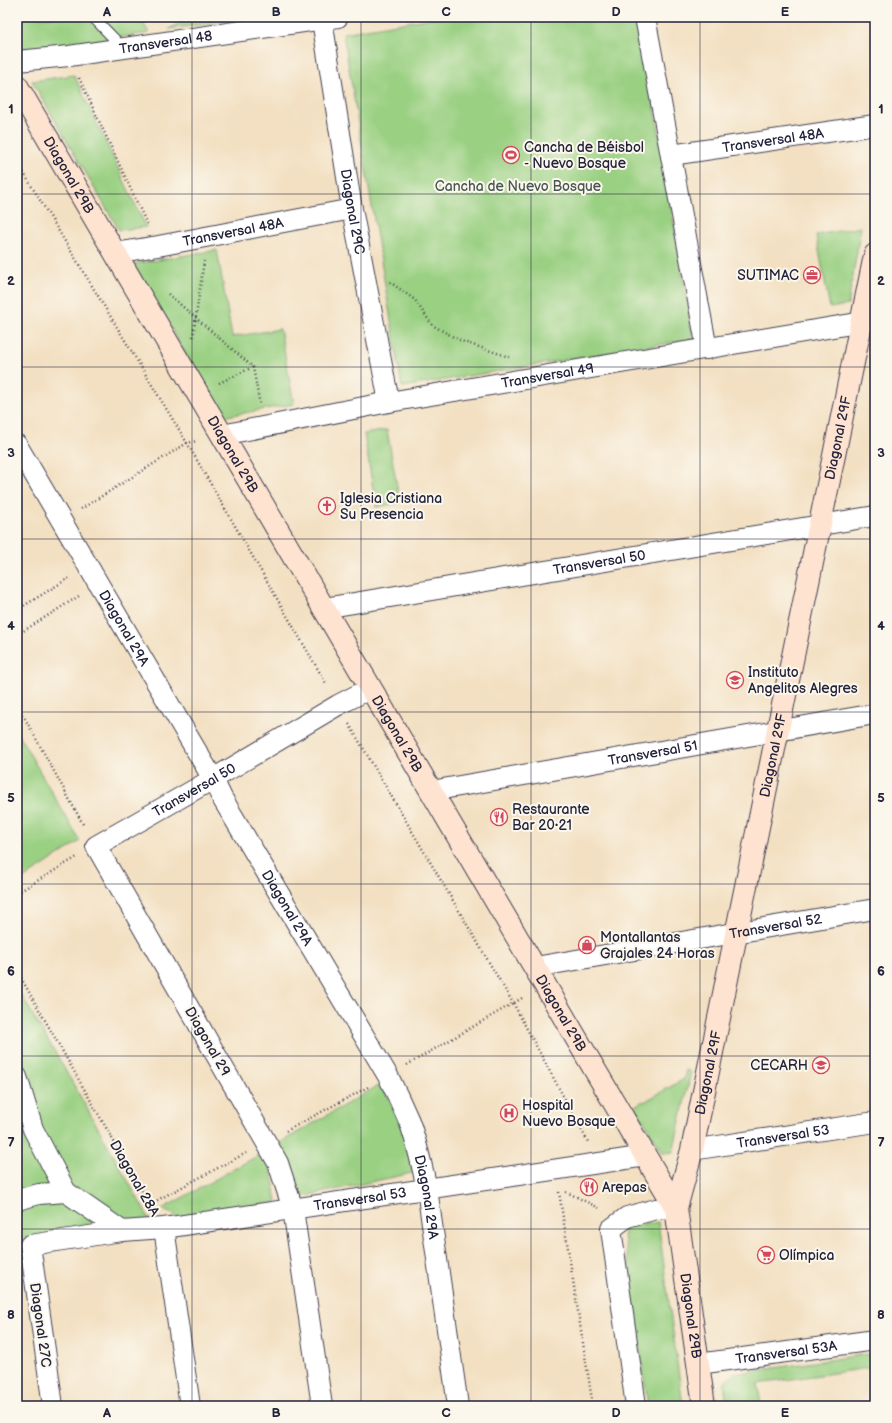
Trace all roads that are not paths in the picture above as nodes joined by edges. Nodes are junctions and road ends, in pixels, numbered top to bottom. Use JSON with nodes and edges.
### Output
{"nodes":[{"id":1,"x":93,"y":17,"type":"edge"},
{"id":2,"x":645,"y":17,"type":"edge"},
{"id":3,"x":330,"y":18,"type":"edge"},
{"id":4,"x":123,"y":48,"type":"junction"},
{"id":5,"x":17,"y":61,"type":"edge"},
{"id":6,"x":17,"y":86,"type":"edge"},
{"id":7,"x":875,"y":125,"type":"edge"},
{"id":8,"x":671,"y":155,"type":"junction"},
{"id":9,"x":352,"y":209,"type":"junction"},
{"id":10,"x":115,"y":253,"type":"junction"},
{"id":11,"x":875,"y":255,"type":"edge"},
{"id":12,"x":868,"y":321,"type":"edge"},
{"id":13,"x":707,"y":349,"type":"junction"},
{"id":14,"x":389,"y":402,"type":"junction"},
{"id":15,"x":222,"y":435,"type":"junction"},
{"id":16,"x":17,"y":445,"type":"edge"},
{"id":17,"x":875,"y":516,"type":"edge"},
{"id":18,"x":820,"y":525,"type":"junction"},
{"id":19,"x":324,"y":608,"type":"junction"},
{"id":20,"x":371,"y":688,"type":"junction"},
{"id":21,"x":875,"y":714,"type":"edge"},
{"id":22,"x":778,"y":731,"type":"junction"},
{"id":23,"x":213,"y":779,"type":"junction"},
{"id":24,"x":431,"y":791,"type":"junction"},
{"id":25,"x":96,"y":846,"type":"joint"},
{"id":26,"x":875,"y":909,"type":"edge"},
{"id":27,"x":736,"y":932,"type":"junction"},
{"id":28,"x":535,"y":967,"type":"junction"},
{"id":29,"x":17,"y":1077,"type":"edge"},
{"id":30,"x":875,"y":1122,"type":"edge"},
{"id":31,"x":692,"y":1150,"type":"junction"},
{"id":32,"x":646,"y":1156,"type":"junction"},
{"id":33,"x":427,"y":1189,"type":"junction"},
{"id":34,"x":66,"y":1192,"type":"junction"},
{"id":35,"x":17,"y":1200,"type":"edge"},
{"id":36,"x":676,"y":1208,"type":"junction"},
{"id":37,"x":293,"y":1209,"type":"junction"},
{"id":38,"x":164,"y":1228,"type":"junction"},
{"id":39,"x":122,"y":1231,"type":"junction"},
{"id":40,"x":30,"y":1245,"type":"joint"},
{"id":41,"x":875,"y":1340,"type":"edge"},
{"id":42,"x":698,"y":1364,"type":"junction"},
{"id":43,"x":53,"y":1406,"type":"edge"},
{"id":44,"x":190,"y":1406,"type":"edge"},
{"id":45,"x":322,"y":1406,"type":"edge"},
{"id":46,"x":458,"y":1406,"type":"edge"},
{"id":47,"x":636,"y":1406,"type":"edge"},
{"id":48,"x":704,"y":1406,"type":"edge"}],
"edges":[{"from":1,"to":4,"type":"lane"},
{"from":2,"to":8,"type":"street"},
{"from":3,"to":4,"type":"street","name":"Transversal 48"},
{"from":3,"to":9,"type":"street","name":"Diagonal 29C"},
{"from":4,"to":5,"type":"street","name":"Transversal 48"},
{"from":6,"to":10,"type":"street","name":"Diagonal 29B"},
{"from":7,"to":8,"type":"street","name":"Transversal 48A"},
{"from":8,"to":13,"type":"street"},
{"from":9,"to":10,"type":"street","name":"Transversal 48A"},
{"from":9,"to":14,"type":"street","name":"Diagonal 29C"},
{"from":10,"to":15,"type":"street","name":"Diagonal 29B"},
{"from":11,"to":12,"type":"street","name":"Diagonal 29F"},
{"from":12,"to":13,"type":"street","name":"Transversal 49"},
{"from":12,"to":18,"type":"street","name":"Diagonal 29F"},
{"from":13,"to":14,"type":"street","name":"Transversal 49"},
{"from":14,"to":15,"type":"street","name":"Transversal 49"},
{"from":15,"to":19,"type":"street","name":"Diagonal 29B"},
{"from":16,"to":23,"type":"street","name":"Diagonal 29A"},
{"from":17,"to":18,"type":"street","name":"Transversal 50"},
{"from":18,"to":19,"type":"street","name":"Transversal 50"},
{"from":18,"to":22,"type":"street","name":"Diagonal 29F"},
{"from":19,"to":20,"type":"street","name":"Diagonal 29B"},
{"from":20,"to":23,"type":"street","name":"Transversal 50"},
{"from":20,"to":24,"type":"street","name":"Diagonal 29B"},
{"from":21,"to":22,"type":"street","name":"Transversal 51"},
{"from":22,"to":24,"type":"street","name":"Transversal 51"},
{"from":22,"to":27,"type":"street","name":"Diagonal 29F"},
{"from":23,"to":25,"type":"street","name":"Transversal 50"},
{"from":23,"to":33,"type":"street","name":"Diagonal 29A"},
{"from":24,"to":28,"type":"street","name":"Diagonal 29B"},
{"from":25,"to":37,"type":"street","name":"Diagonal 29"},
{"from":26,"to":27,"type":"street","name":"Transversal 52"},
{"from":27,"to":28,"type":"street","name":"Transversal 52"},
{"from":27,"to":31,"type":"street","name":"Diagonal 29F"},
{"from":28,"to":32,"type":"street","name":"Diagonal 29B"},
{"from":29,"to":34,"type":"street"},
{"from":30,"to":31,"type":"street","name":"Transversal 53"},
{"from":31,"to":36,"type":"street","name":"Diagonal 29F"},
{"from":32,"to":33,"type":"street","name":"Transversal 53"},
{"from":32,"to":36,"type":"street","name":"Diagonal 29B"},
{"from":33,"to":37,"type":"street","name":"Transversal 53"},
{"from":33,"to":46,"type":"street","name":"Diagonal 29A"},
{"from":34,"to":35,"type":"street"},
{"from":34,"to":39,"type":"street"},
{"from":36,"to":42,"type":"street","name":"Diagonal 29B"},
{"from":36,"to":47,"type":"street"},
{"from":37,"to":38,"type":"street","name":"Transversal 53"},
{"from":37,"to":45,"type":"street","name":"Diagonal 29"},
{"from":38,"to":39,"type":"street","name":"Transversal 53"},
{"from":38,"to":44,"type":"street","name":"Diagonal 28A"},
{"from":39,"to":40,"type":"street","name":"Transversal 53"},
{"from":40,"to":43,"type":"street","name":"Diagonal 27C"},
{"from":41,"to":42,"type":"street","name":"Transversal 53A"},
{"from":42,"to":48,"type":"street","name":"Diagonal 29B"}]}
